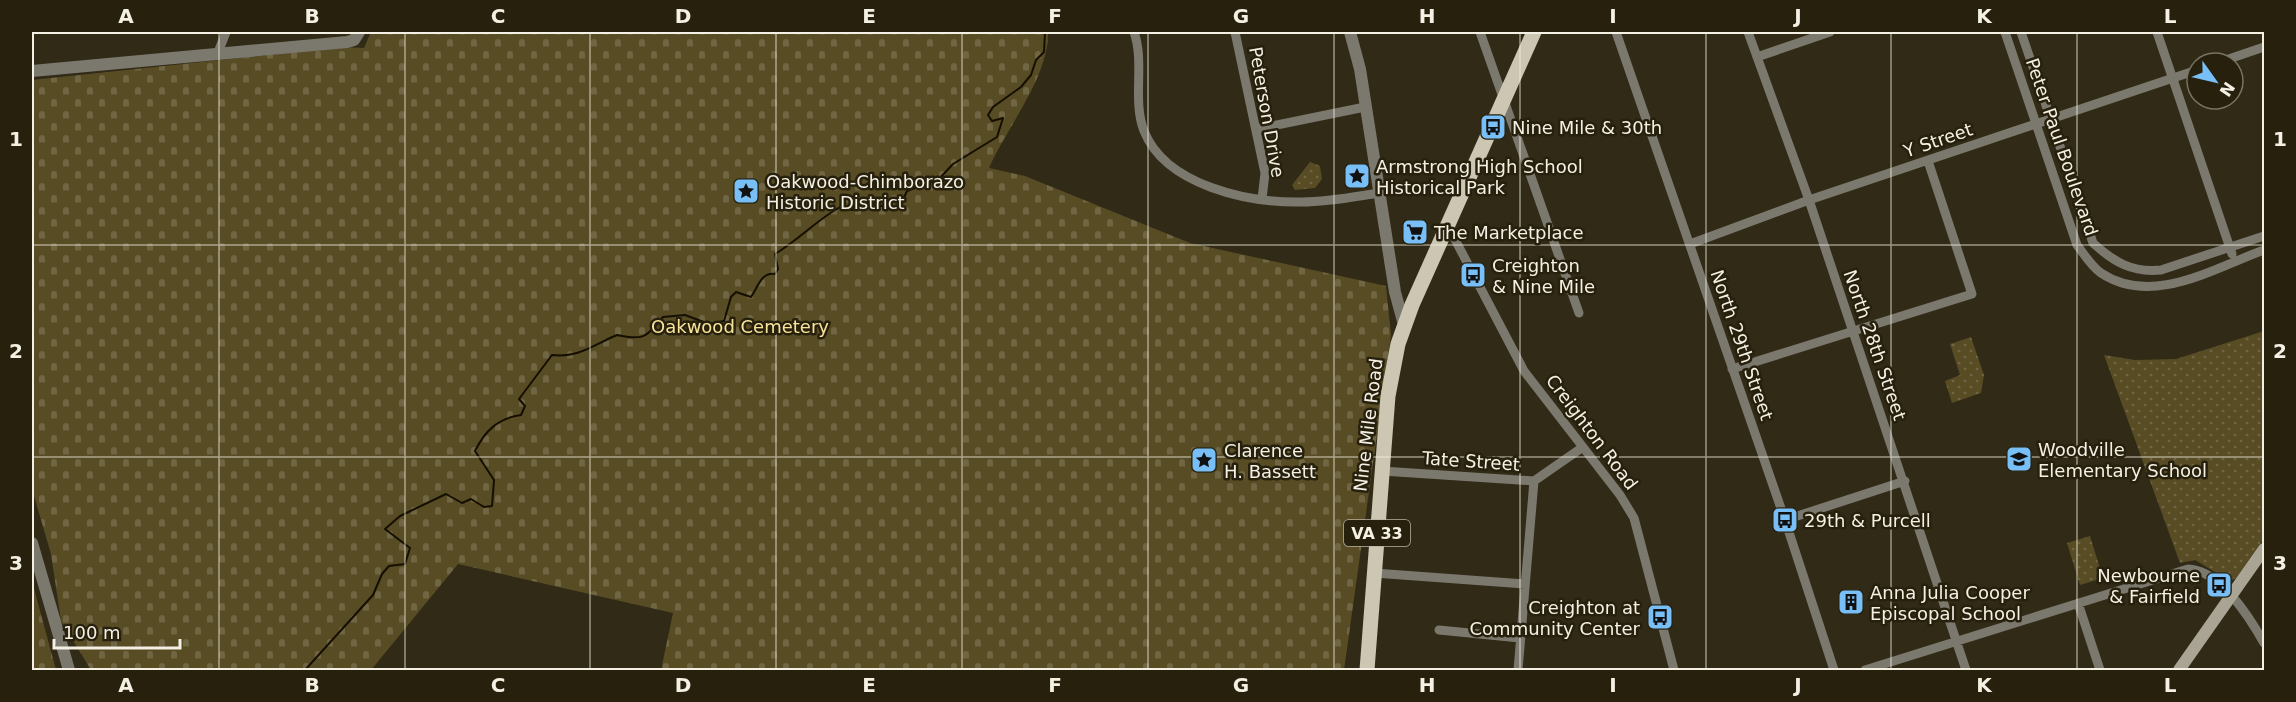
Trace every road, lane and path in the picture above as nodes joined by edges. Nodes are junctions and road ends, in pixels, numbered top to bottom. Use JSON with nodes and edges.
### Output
{"nodes":[{"id":1,"x":226,"y":32,"type":"edge"},
{"id":2,"x":1136,"y":32,"type":"edge"},
{"id":3,"x":1235,"y":32,"type":"edge"},
{"id":4,"x":1350,"y":32,"type":"edge"},
{"id":5,"x":1480,"y":32,"type":"edge"},
{"id":6,"x":1534,"y":32,"type":"edge"},
{"id":7,"x":1616,"y":32,"type":"edge"},
{"id":8,"x":1749,"y":32,"type":"edge"},
{"id":9,"x":1830,"y":32,"type":"edge"},
{"id":10,"x":2005,"y":32,"type":"edge"},
{"id":11,"x":2021,"y":32,"type":"edge"},
{"id":12,"x":2157,"y":32,"type":"edge"},
{"id":13,"x":357,"y":36,"type":"edge"},
{"id":14,"x":2265,"y":47,"type":"edge"},
{"id":15,"x":2245,"y":54,"type":"edge"},
{"id":16,"x":217,"y":55,"type":"junction"},
{"id":17,"x":1757,"y":57,"type":"junction"},
{"id":18,"x":32,"y":71,"type":"edge"},
{"id":19,"x":2185,"y":74,"type":"edge"},
{"id":20,"x":2172,"y":79,"type":"junction"},
{"id":21,"x":1504,"y":103,"type":"junction"},
{"id":22,"x":1365,"y":106,"type":"junction"},
{"id":23,"x":2050,"y":119,"type":"junction"},
{"id":24,"x":2036,"y":123,"type":"junction"},
{"id":25,"x":1257,"y":129,"type":"junction"},
{"id":26,"x":1928,"y":161,"type":"junction"},
{"id":27,"x":1379,"y":193,"type":"junction"},
{"id":28,"x":1262,"y":199,"type":"junction"},
{"id":29,"x":1809,"y":200,"type":"junction"},
{"id":30,"x":1449,"y":228,"type":"junction"},
{"id":31,"x":2265,"y":236,"type":"edge"},
{"id":32,"x":1690,"y":244,"type":"junction"},
{"id":33,"x":2230,"y":248,"type":"junction"},
{"id":34,"x":2265,"y":250,"type":"edge"},
{"id":35,"x":2234,"y":261,"type":"junction"},
{"id":36,"x":1579,"y":313,"type":"dead end"},
{"id":37,"x":1404,"y":326,"type":"junction"},
{"id":38,"x":1852,"y":332,"type":"junction"},
{"id":39,"x":1732,"y":369,"type":"junction"},
{"id":40,"x":1584,"y":447,"type":"junction"},
{"id":41,"x":1382,"y":471,"type":"junction"},
{"id":42,"x":1534,"y":481,"type":"junction"},
{"id":43,"x":1905,"y":481,"type":"junction"},
{"id":44,"x":1785,"y":520,"type":"junction"},
{"id":45,"x":32,"y":543,"type":"edge"},
{"id":46,"x":2265,"y":549,"type":"edge"},
{"id":47,"x":1374,"y":573,"type":"junction"},
{"id":48,"x":1525,"y":584,"type":"junction"},
{"id":49,"x":2232,"y":596,"type":"junction"},
{"id":50,"x":2078,"y":603,"type":"junction"},
{"id":51,"x":1439,"y":630,"type":"dead end"},
{"id":52,"x":1521,"y":633,"type":"junction"},
{"id":53,"x":1958,"y":640,"type":"junction"},
{"id":54,"x":2265,"y":643,"type":"edge"},
{"id":55,"x":69,"y":670,"type":"edge"},
{"id":56,"x":1367,"y":670,"type":"edge"},
{"id":57,"x":1518,"y":670,"type":"edge"},
{"id":58,"x":1674,"y":670,"type":"edge"},
{"id":59,"x":1834,"y":670,"type":"edge"},
{"id":60,"x":1865,"y":670,"type":"edge"},
{"id":61,"x":1966,"y":670,"type":"edge"},
{"id":62,"x":2100,"y":670,"type":"edge"},
{"id":63,"x":2179,"y":670,"type":"edge"}],
"edges":[{"from":1,"to":16,"type":"street"},
{"from":2,"to":28,"type":"street"},
{"from":3,"to":25,"type":"street","name":"Peterson Drive"},
{"from":4,"to":22,"type":"street"},
{"from":5,"to":21,"type":"street"},
{"from":6,"to":21,"type":"main road","name":"Nine Mile Road","number":"VA 33"},
{"from":7,"to":32,"type":"street","name":"North 29th Street"},
{"from":8,"to":17,"type":"street","name":"North 28th Street"},
{"from":9,"to":17,"type":"street"},
{"from":10,"to":24,"type":"street","name":"Peter Paul Boulevard"},
{"from":11,"to":23,"type":"street","name":"Peter Paul Boulevard"},
{"from":12,"to":20,"type":"street"},
{"from":13,"to":16,"type":"street"},
{"from":14,"to":15,"type":"street"},
{"from":16,"to":18,"type":"street"},
{"from":17,"to":29,"type":"street","name":"North 28th Street"},
{"from":19,"to":20,"type":"street","name":"Y Street"},
{"from":20,"to":23,"type":"street","name":"Y Street"},
{"from":20,"to":33,"type":"street"},
{"from":21,"to":30,"type":"main road","name":"Nine Mile Road","number":"VA 33"},
{"from":21,"to":36,"type":"street"},
{"from":22,"to":25,"type":"street"},
{"from":22,"to":27,"type":"street"},
{"from":23,"to":24,"type":"street","name":"Y Street"},
{"from":23,"to":33,"type":"street","name":"Peter Paul Boulevard"},
{"from":24,"to":26,"type":"street","name":"Y Street"},
{"from":24,"to":35,"type":"street","name":"Peter Paul Boulevard"},
{"from":25,"to":28,"type":"street","name":"Peterson Drive"},
{"from":26,"to":29,"type":"street","name":"Y Street"},
{"from":26,"to":38,"type":"street"},
{"from":27,"to":28,"type":"street"},
{"from":27,"to":37,"type":"street"},
{"from":29,"to":32,"type":"street","name":"Y Street"},
{"from":29,"to":38,"type":"street","name":"North 28th Street"},
{"from":30,"to":37,"type":"main road","name":"Nine Mile Road","number":"VA 33"},
{"from":30,"to":40,"type":"street","name":"Creighton Road"},
{"from":31,"to":33,"type":"street","name":"Peter Paul Boulevard"},
{"from":32,"to":39,"type":"street","name":"North 29th Street"},
{"from":33,"to":35,"type":"street"},
{"from":34,"to":35,"type":"street","name":"Peter Paul Boulevard"},
{"from":37,"to":41,"type":"main road","name":"Nine Mile Road","number":"VA 33"},
{"from":38,"to":39,"type":"street"},
{"from":38,"to":43,"type":"street","name":"North 28th Street"},
{"from":39,"to":44,"type":"street","name":"North 29th Street"},
{"from":40,"to":42,"type":"street","name":"Tate Street"},
{"from":40,"to":58,"type":"street","name":"Creighton Road"},
{"from":41,"to":42,"type":"street","name":"Tate Street"},
{"from":41,"to":47,"type":"main road","name":"Nine Mile Road","number":"VA 33"},
{"from":42,"to":48,"type":"street"},
{"from":43,"to":44,"type":"street"},
{"from":43,"to":53,"type":"street","name":"North 28th Street"},
{"from":44,"to":59,"type":"street","name":"North 29th Street"},
{"from":45,"to":55,"type":"street"},
{"from":46,"to":49,"type":"main road"},
{"from":47,"to":48,"type":"street"},
{"from":47,"to":56,"type":"main road","name":"Nine Mile Road","number":"VA 33"},
{"from":48,"to":52,"type":"street"},
{"from":49,"to":50,"type":"street"},
{"from":49,"to":54,"type":"street"},
{"from":49,"to":63,"type":"main road"},
{"from":50,"to":53,"type":"street"},
{"from":50,"to":62,"type":"street"},
{"from":51,"to":52,"type":"street"},
{"from":52,"to":57,"type":"street"},
{"from":53,"to":60,"type":"street"},
{"from":53,"to":61,"type":"street","name":"North 28th Street"}]}
